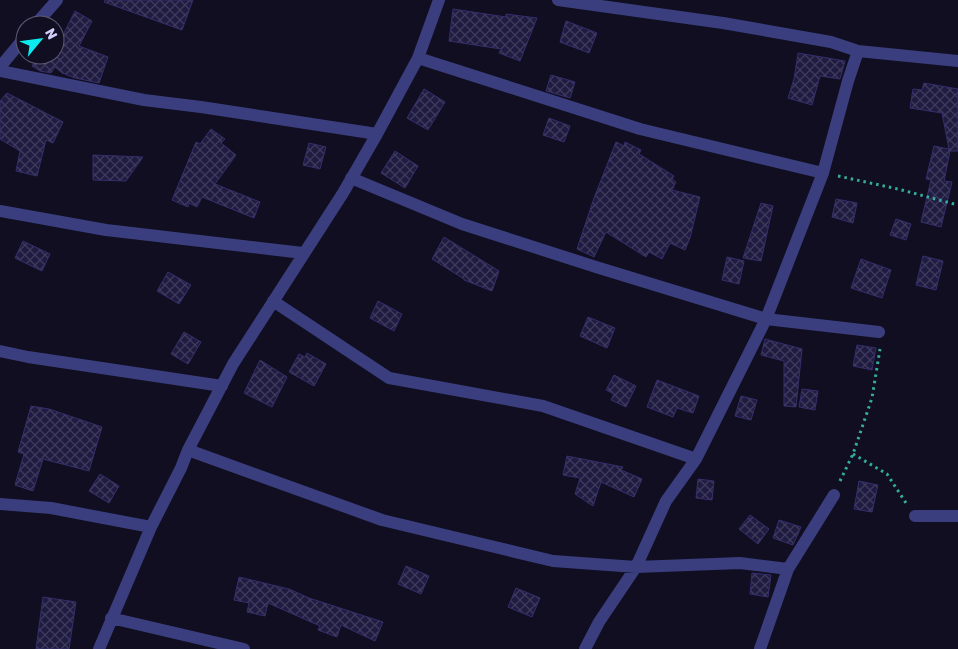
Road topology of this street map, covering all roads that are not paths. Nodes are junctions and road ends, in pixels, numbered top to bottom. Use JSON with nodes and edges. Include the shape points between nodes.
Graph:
{"nodes":[{"id":1,"x":57,"y":0,"type":"edge"},
{"id":2,"x":439,"y":0,"type":"edge"},
{"id":3,"x":558,"y":0,"type":"edge"},
{"id":4,"x":44,"y":15,"type":"edge"},
{"id":5,"x":15,"y":50,"type":"edge"},
{"id":6,"x":858,"y":51,"type":"junction"},
{"id":7,"x":418,"y":58,"type":"junction"},
{"id":8,"x":958,"y":61,"type":"edge"},
{"id":9,"x":0,"y":69,"type":"edge"},
{"id":10,"x":377,"y":134,"type":"junction"},
{"id":11,"x":823,"y":173,"type":"junction"},
{"id":12,"x":351,"y":178,"type":"junction"},
{"id":13,"x":0,"y":211,"type":"edge"},
{"id":14,"x":303,"y":253,"type":"junction"},
{"id":15,"x":273,"y":301,"type":"junction"},
{"id":16,"x":766,"y":319,"type":"junction"},
{"id":17,"x":879,"y":332,"type":"road end"},
{"id":18,"x":0,"y":351,"type":"edge"},
{"id":19,"x":222,"y":386,"type":"junction"},
{"id":20,"x":188,"y":450,"type":"junction"},
{"id":21,"x":696,"y":459,"type":"junction"},
{"id":22,"x":834,"y":495,"type":"road end"},
{"id":23,"x":0,"y":504,"type":"edge"},
{"id":24,"x":915,"y":516,"type":"road end"},
{"id":25,"x":958,"y":516,"type":"edge"},
{"id":26,"x":151,"y":527,"type":"junction"},
{"id":27,"x":636,"y":567,"type":"junction"},
{"id":28,"x":788,"y":569,"type":"junction"},
{"id":29,"x":111,"y":618,"type":"junction"},
{"id":30,"x":99,"y":649,"type":"edge"},
{"id":31,"x":244,"y":649,"type":"edge"},
{"id":32,"x":585,"y":649,"type":"edge"},
{"id":33,"x":760,"y":649,"type":"edge"}],
"edges":[{"from":1,"to":4,"type":"street"},
{"from":2,"to":7,"type":"street"},
{"from":3,"to":6,"type":"street","via":[[723,23],[831,42]]},
{"from":5,"to":9,"type":"street"},
{"from":6,"to":8,"type":"street"},
{"from":6,"to":11,"type":"street"},
{"from":7,"to":10,"type":"street"},
{"from":7,"to":11,"type":"street","via":[[640,129]]},
{"from":9,"to":10,"type":"street","via":[[144,100]]},
{"from":10,"to":12,"type":"street"},
{"from":11,"to":16,"type":"street"},
{"from":12,"to":14,"type":"street"},
{"from":12,"to":16,"type":"street","via":[[462,224]]},
{"from":13,"to":14,"type":"street","via":[[106,230]]},
{"from":14,"to":15,"type":"street"},
{"from":15,"to":19,"type":"street"},
{"from":15,"to":21,"type":"street","via":[[389,378],[543,406]]},
{"from":16,"to":17,"type":"street"},
{"from":16,"to":21,"type":"street"},
{"from":18,"to":19,"type":"street"},
{"from":19,"to":20,"type":"street"},
{"from":20,"to":26,"type":"street"},
{"from":20,"to":27,"type":"street","via":[[382,520],[553,561]]},
{"from":21,"to":27,"type":"street","via":[[666,501]]},
{"from":22,"to":28,"type":"street"},
{"from":23,"to":26,"type":"street","via":[[51,508]]},
{"from":24,"to":25,"type":"street"},
{"from":26,"to":29,"type":"street"},
{"from":27,"to":28,"type":"street","via":[[740,563]]},
{"from":27,"to":32,"type":"street"},
{"from":28,"to":33,"type":"street"},
{"from":29,"to":30,"type":"street"},
{"from":29,"to":31,"type":"street"}]}
